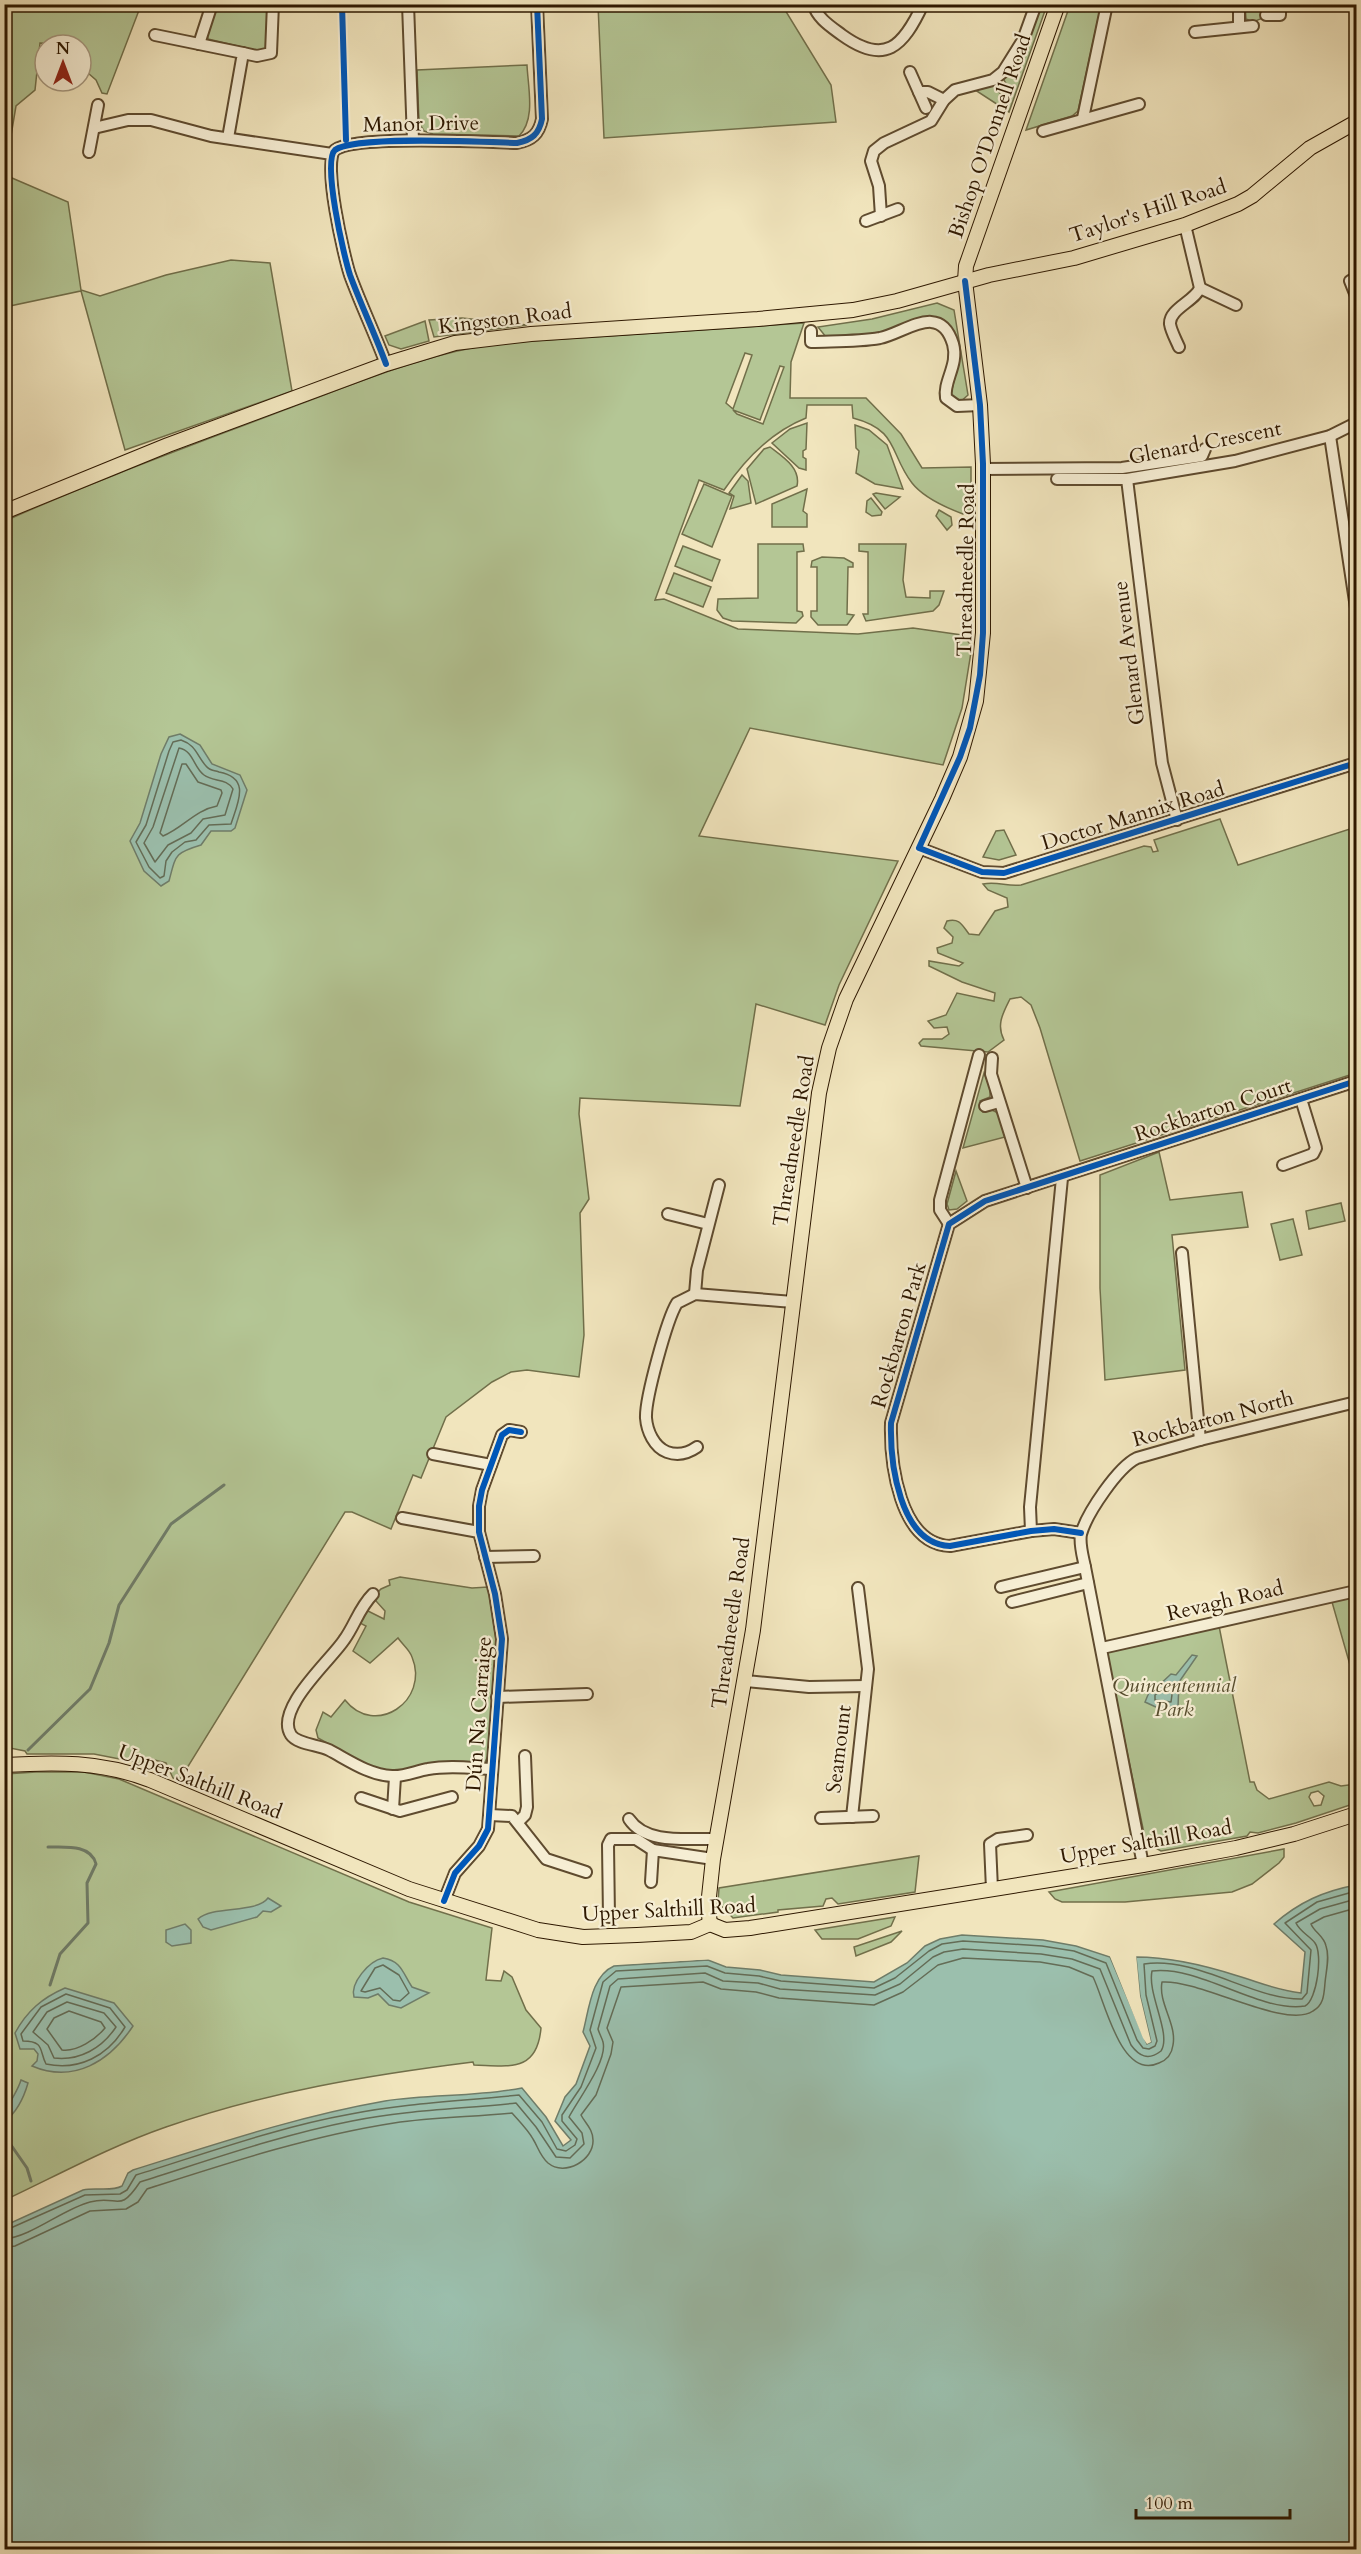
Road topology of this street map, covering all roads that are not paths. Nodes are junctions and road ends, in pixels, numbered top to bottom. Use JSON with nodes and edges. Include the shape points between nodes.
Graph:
{"nodes":[{"id":1,"x":212,"y":4,"type":"edge"},
{"id":2,"x":273,"y":4,"type":"edge"},
{"id":3,"x":408,"y":4,"type":"edge"},
{"id":4,"x":537,"y":4,"type":"edge"},
{"id":5,"x":813,"y":4,"type":"edge"},
{"id":6,"x":923,"y":4,"type":"edge"},
{"id":7,"x":1036,"y":4,"type":"edge"},
{"id":8,"x":1058,"y":4,"type":"edge"},
{"id":9,"x":1107,"y":4,"type":"edge"},
{"id":10,"x":1239,"y":4,"type":"edge"},
{"id":11,"x":1280,"y":4,"type":"edge"},
{"id":12,"x":1266,"y":15,"type":"dead end"},
{"id":13,"x":1253,"y":26,"type":"dead end"},
{"id":14,"x":1239,"y":27,"type":"junction"},
{"id":15,"x":1196,"y":32,"type":"dead end"},
{"id":16,"x":155,"y":35,"type":"dead end"},
{"id":17,"x":852,"y":42,"type":"junction"},
{"id":18,"x":199,"y":44,"type":"junction"},
{"id":19,"x":243,"y":53,"type":"junction"},
{"id":20,"x":848,"y":54,"type":"dead end"},
{"id":21,"x":910,"y":72,"type":"dead end"},
{"id":22,"x":997,"y":78,"type":"junction"},
{"id":23,"x":1004,"y":88,"type":"dead end"},
{"id":24,"x":919,"y":92,"type":"junction"},
{"id":25,"x":944,"y":100,"type":"junction"},
{"id":26,"x":1139,"y":104,"type":"dead end"},
{"id":27,"x":98,"y":105,"type":"dead end"},
{"id":28,"x":926,"y":108,"type":"dead end"},
{"id":29,"x":1083,"y":118,"type":"junction"},
{"id":30,"x":1356,"y":123,"type":"edge"},
{"id":31,"x":94,"y":128,"type":"junction"},
{"id":32,"x":1043,"y":131,"type":"dead end"},
{"id":33,"x":228,"y":138,"type":"junction"},
{"id":34,"x":413,"y":140,"type":"junction"},
{"id":35,"x":89,"y":152,"type":"dead end"},
{"id":36,"x":332,"y":154,"type":"junction"},
{"id":37,"x":898,"y":209,"type":"dead end"},
{"id":38,"x":881,"y":216,"type":"junction"},
{"id":39,"x":866,"y":222,"type":"dead end"},
{"id":40,"x":1185,"y":225,"type":"junction"},
{"id":41,"x":1356,"y":278,"type":"edge"},
{"id":42,"x":965,"y":281,"type":"junction"},
{"id":43,"x":1200,"y":288,"type":"junction"},
{"id":44,"x":1356,"y":296,"type":"edge"},
{"id":45,"x":1236,"y":305,"type":"dead end"},
{"id":46,"x":811,"y":331,"type":"dead end"},
{"id":47,"x":1179,"y":346,"type":"dead end"},
{"id":48,"x":386,"y":364,"type":"junction"},
{"id":49,"x":980,"y":405,"type":"junction"},
{"id":50,"x":1356,"y":423,"type":"edge"},
{"id":51,"x":1330,"y":436,"type":"junction"},
{"id":52,"x":1205,"y":449,"type":"dead end"},
{"id":53,"x":983,"y":469,"type":"junction"},
{"id":54,"x":1057,"y":479,"type":"dead end"},
{"id":55,"x":1127,"y":479,"type":"junction"},
{"id":56,"x":4,"y":512,"type":"edge"},
{"id":57,"x":1356,"y":608,"type":"edge"},
{"id":58,"x":1356,"y":763,"type":"edge"},
{"id":59,"x":1177,"y":820,"type":"junction"},
{"id":60,"x":919,"y":848,"type":"junction"},
{"id":61,"x":979,"y":1055,"type":"dead end"},
{"id":62,"x":992,"y":1058,"type":"dead end"},
{"id":63,"x":1356,"y":1082,"type":"edge"},
{"id":64,"x":1301,"y":1099,"type":"junction"},
{"id":65,"x":999,"y":1102,"type":"junction"},
{"id":66,"x":985,"y":1107,"type":"dead end"},
{"id":67,"x":1283,"y":1165,"type":"dead end"},
{"id":68,"x":1062,"y":1178,"type":"junction"},
{"id":69,"x":719,"y":1185,"type":"dead end"},
{"id":70,"x":1027,"y":1188,"type":"junction"},
{"id":71,"x":669,"y":1214,"type":"dead end"},
{"id":72,"x":708,"y":1224,"type":"junction"},
{"id":73,"x":949,"y":1224,"type":"junction"},
{"id":74,"x":1182,"y":1253,"type":"dead end"},
{"id":75,"x":695,"y":1294,"type":"junction"},
{"id":76,"x":793,"y":1302,"type":"junction"},
{"id":77,"x":1356,"y":1402,"type":"edge"},
{"id":78,"x":521,"y":1432,"type":"dead end"},
{"id":79,"x":1200,"y":1440,"type":"junction"},
{"id":80,"x":697,"y":1447,"type":"dead end"},
{"id":81,"x":433,"y":1454,"type":"dead end"},
{"id":82,"x":491,"y":1465,"type":"junction"},
{"id":83,"x":402,"y":1518,"type":"dead end"},
{"id":84,"x":1031,"y":1531,"type":"junction"},
{"id":85,"x":478,"y":1532,"type":"junction"},
{"id":86,"x":1081,"y":1533,"type":"junction"},
{"id":87,"x":534,"y":1556,"type":"dead end"},
{"id":88,"x":485,"y":1557,"type":"junction"},
{"id":89,"x":1085,"y":1567,"type":"junction"},
{"id":90,"x":1088,"y":1583,"type":"junction"},
{"id":91,"x":1001,"y":1587,"type":"dead end"},
{"id":92,"x":858,"y":1588,"type":"dead end"},
{"id":93,"x":1356,"y":1591,"type":"edge"},
{"id":94,"x":373,"y":1594,"type":"dead end"},
{"id":95,"x":1012,"y":1602,"type":"dead end"},
{"id":96,"x":1102,"y":1648,"type":"junction"},
{"id":97,"x":746,"y":1681,"type":"junction"},
{"id":98,"x":866,"y":1686,"type":"junction"},
{"id":99,"x":587,"y":1694,"type":"dead end"},
{"id":100,"x":497,"y":1697,"type":"junction"},
{"id":101,"x":525,"y":1756,"type":"dead end"},
{"id":102,"x":4,"y":1765,"type":"edge"},
{"id":103,"x":492,"y":1769,"type":"junction"},
{"id":104,"x":395,"y":1777,"type":"junction"},
{"id":105,"x":452,"y":1797,"type":"dead end"},
{"id":106,"x":361,"y":1798,"type":"dead end"},
{"id":107,"x":393,"y":1809,"type":"junction"},
{"id":108,"x":1356,"y":1814,"type":"edge"},
{"id":109,"x":490,"y":1815,"type":"junction"},
{"id":110,"x":873,"y":1816,"type":"dead end"},
{"id":111,"x":852,"y":1817,"type":"junction"},
{"id":112,"x":821,"y":1818,"type":"dead end"},
{"id":113,"x":629,"y":1819,"type":"dead end"},
{"id":114,"x":518,"y":1822,"type":"junction"},
{"id":115,"x":1027,"y":1835,"type":"dead end"},
{"id":116,"x":716,"y":1839,"type":"junction"},
{"id":117,"x":653,"y":1850,"type":"junction"},
{"id":118,"x":713,"y":1859,"type":"junction"},
{"id":119,"x":1143,"y":1865,"type":"junction"},
{"id":120,"x":586,"y":1872,"type":"dead end"},
{"id":121,"x":651,"y":1882,"type":"dead end"},
{"id":122,"x":992,"y":1889,"type":"junction"},
{"id":123,"x":444,"y":1901,"type":"junction"},
{"id":124,"x":609,"y":1917,"type":"dead end"},
{"id":125,"x":710,"y":1924,"type":"junction"}],
"edges":[{"from":1,"to":18,"type":"street"},
{"from":2,"to":19,"type":"street","via":[[271,53]]},
{"from":3,"to":34,"type":"street"},
{"from":4,"to":34,"type":"street","name":"Manor Drive","via":[[542,119],[535,136],[517,143]]},
{"from":5,"to":17,"type":"street","via":[[820,17]]},
{"from":6,"to":17,"type":"street","via":[[908,33],[889,50],[869,50]]},
{"from":7,"to":22,"type":"street","via":[[1013,60]]},
{"from":8,"to":42,"type":"main road","name":"Bishop O'Donnell Road","via":[[966,266]]},
{"from":9,"to":29,"type":"street"},
{"from":10,"to":14,"type":"street"},
{"from":11,"to":12,"type":"street","via":[[1280,15]]},
{"from":13,"to":14,"type":"street"},
{"from":14,"to":15,"type":"street"},
{"from":16,"to":18,"type":"street"},
{"from":17,"to":20,"type":"street"},
{"from":18,"to":19,"type":"street"},
{"from":19,"to":33,"type":"street"},
{"from":21,"to":24,"type":"street"},
{"from":22,"to":23,"type":"street"},
{"from":22,"to":25,"type":"street","via":[[955,90]]},
{"from":24,"to":25,"type":"street"},
{"from":24,"to":28,"type":"street"},
{"from":25,"to":38,"type":"street","via":[[931,121],[874,151],[871,161],[879,186]]},
{"from":26,"to":29,"type":"street"},
{"from":27,"to":31,"type":"street"},
{"from":29,"to":32,"type":"street"},
{"from":30,"to":40,"type":"main road","name":"Taylor's Hill Road","via":[[1310,148],[1252,196]]},
{"from":31,"to":33,"type":"street","via":[[128,120],[151,120]]},
{"from":31,"to":35,"type":"street"},
{"from":33,"to":36,"type":"street"},
{"from":34,"to":36,"type":"street","name":"Manor Drive","via":[[347,146]]},
{"from":36,"to":48,"type":"street","via":[[330,177],[344,252]]},
{"from":37,"to":38,"type":"street"},
{"from":38,"to":39,"type":"street"},
{"from":40,"to":42,"type":"main road","name":"Taylor's Hill Road","via":[[1074,258]]},
{"from":40,"to":43,"type":"street"},
{"from":41,"to":44,"type":"street","via":[[1350,281]]},
{"from":42,"to":48,"type":"main road","name":"Kingston Road","via":[[853,310],[475,340],[422,351]]},
{"from":42,"to":49,"type":"main road","name":"Threadneedle Road"},
{"from":43,"to":45,"type":"street"},
{"from":43,"to":47,"type":"street","via":[[1171,317]]},
{"from":46,"to":49,"type":"street","via":[[811,342],[869,339],[916,323],[937,324],[947,332],[954,352],[946,398],[957,406]]},
{"from":48,"to":56,"type":"main road","name":"Kingston Road","via":[[110,467]]},
{"from":49,"to":53,"type":"main road","name":"Threadneedle Road"},
{"from":50,"to":51,"type":"street","name":"Glenard Crescent"},
{"from":51,"to":55,"type":"street","name":"Glenard Crescent","via":[[1235,461]]},
{"from":51,"to":57,"type":"street"},
{"from":52,"to":53,"type":"street","via":[[1202,456],[1151,465]]},
{"from":53,"to":60,"type":"main road","name":"Threadneedle Road","via":[[981,675],[960,757]]},
{"from":54,"to":55,"type":"street","name":"Glenard Crescent"},
{"from":55,"to":59,"type":"street","name":"Glenard Avenue","via":[[1162,763]]},
{"from":58,"to":59,"type":"street","name":"Doctor Mannix Road"},
{"from":59,"to":60,"type":"street","name":"Doctor Mannix Road","via":[[1004,873],[982,872]]},
{"from":60,"to":76,"type":"main road","name":"Threadneedle Road","via":[[846,999],[830,1048],[812,1141]]},
{"from":61,"to":73,"type":"street","via":[[940,1200],[940,1210]]},
{"from":62,"to":65,"type":"street","via":[[991,1074]]},
{"from":63,"to":64,"type":"street","name":"Rockbarton Court"},
{"from":64,"to":67,"type":"street","name":"Rockbarton Court","via":[[1316,1148],[1313,1154]]},
{"from":64,"to":68,"type":"street","name":"Rockbarton Court"},
{"from":65,"to":66,"type":"street"},
{"from":65,"to":70,"type":"street"},
{"from":68,"to":70,"type":"street"},
{"from":68,"to":84,"type":"street","via":[[1030,1498]]},
{"from":69,"to":72,"type":"street"},
{"from":70,"to":73,"type":"street","via":[[975,1206]]},
{"from":71,"to":72,"type":"street"},
{"from":72,"to":75,"type":"street"},
{"from":73,"to":84,"type":"street","name":"Rockbarton Park","via":[[891,1423],[896,1482],[919,1533],[938,1546]]},
{"from":74,"to":79,"type":"street"},
{"from":75,"to":76,"type":"street"},
{"from":75,"to":80,"type":"street","via":[[677,1303],[671,1312],[646,1416],[652,1438],[665,1452],[682,1454]]},
{"from":76,"to":97,"type":"main road","name":"Threadneedle Road"},
{"from":77,"to":79,"type":"street","name":"Rockbarton North"},
{"from":78,"to":82,"type":"street","name":"Dún Na Carraige","via":[[505,1432]]},
{"from":79,"to":86,"type":"street","name":"Rockbarton North","via":[[1127,1463]]},
{"from":81,"to":82,"type":"street"},
{"from":82,"to":85,"type":"street","name":"Dún Na Carraige","via":[[480,1498]]},
{"from":83,"to":85,"type":"street"},
{"from":84,"to":86,"type":"street","name":"Rockbarton Park"},
{"from":85,"to":88,"type":"street","name":"Dún Na Carraige"},
{"from":86,"to":89,"type":"street"},
{"from":87,"to":88,"type":"street"},
{"from":88,"to":100,"type":"street","name":"Dún Na Carraige","via":[[502,1628]]},
{"from":89,"to":90,"type":"street"},
{"from":89,"to":91,"type":"street"},
{"from":90,"to":95,"type":"street"},
{"from":90,"to":96,"type":"street"},
{"from":92,"to":98,"type":"street","name":"Seamount","via":[[867,1650]]},
{"from":93,"to":96,"type":"street","name":"Revagh Road"},
{"from":94,"to":104,"type":"street","name":"Dún Na Carraige","via":[[362,1606],[346,1638],[318,1668],[296,1701],[288,1728],[294,1739]]},
{"from":96,"to":119,"type":"street"},
{"from":97,"to":98,"type":"street","name":"Seamount"},
{"from":97,"to":116,"type":"main road","name":"Threadneedle Road"},
{"from":98,"to":111,"type":"street","name":"Seamount"},
{"from":99,"to":100,"type":"street","name":"Dún Na Carraige"},
{"from":100,"to":103,"type":"street","name":"Dún Na Carraige"},
{"from":101,"to":114,"type":"street","via":[[527,1808]]},
{"from":102,"to":123,"type":"main road","name":"Upper Salthill Road","via":[[75,1762],[118,1770]]},
{"from":103,"to":104,"type":"street","name":"Dún Na Carraige","via":[[444,1767]]},
{"from":103,"to":109,"type":"street","name":"Dún Na Carraige"},
{"from":104,"to":107,"type":"street"},
{"from":105,"to":107,"type":"street","name":"Dún Na Carraige","via":[[408,1810]]},
{"from":106,"to":107,"type":"street","name":"Dún Na Carraige"},
{"from":108,"to":119,"type":"main road","name":"Upper Salthill Road","via":[[1284,1837]]},
{"from":109,"to":114,"type":"street","name":"Dún Na Carraige","via":[[506,1815]]},
{"from":109,"to":123,"type":"street","name":"Dún Na Carraige","via":[[486,1835],[455,1873]]},
{"from":110,"to":111,"type":"street","name":"Seamount"},
{"from":111,"to":112,"type":"street","name":"Seamount"},
{"from":113,"to":116,"type":"street","via":[[636,1829],[650,1835]]},
{"from":114,"to":120,"type":"street","via":[[546,1859]]},
{"from":115,"to":122,"type":"street","via":[[990,1844]]},
{"from":116,"to":118,"type":"main road","name":"Threadneedle Road"},
{"from":117,"to":118,"type":"street"},
{"from":117,"to":121,"type":"street"},
{"from":117,"to":124,"type":"street","via":[[636,1839],[611,1839]]},
{"from":118,"to":125,"type":"main road","name":"Threadneedle Road"},
{"from":119,"to":122,"type":"main road","name":"Upper Salthill Road"},
{"from":122,"to":125,"type":"main road","name":"Upper Salthill Road","via":[[750,1928],[725,1930]]},
{"from":123,"to":125,"type":"main road","name":"Upper Salthill Road","via":[[566,1935],[691,1932]]}]}
